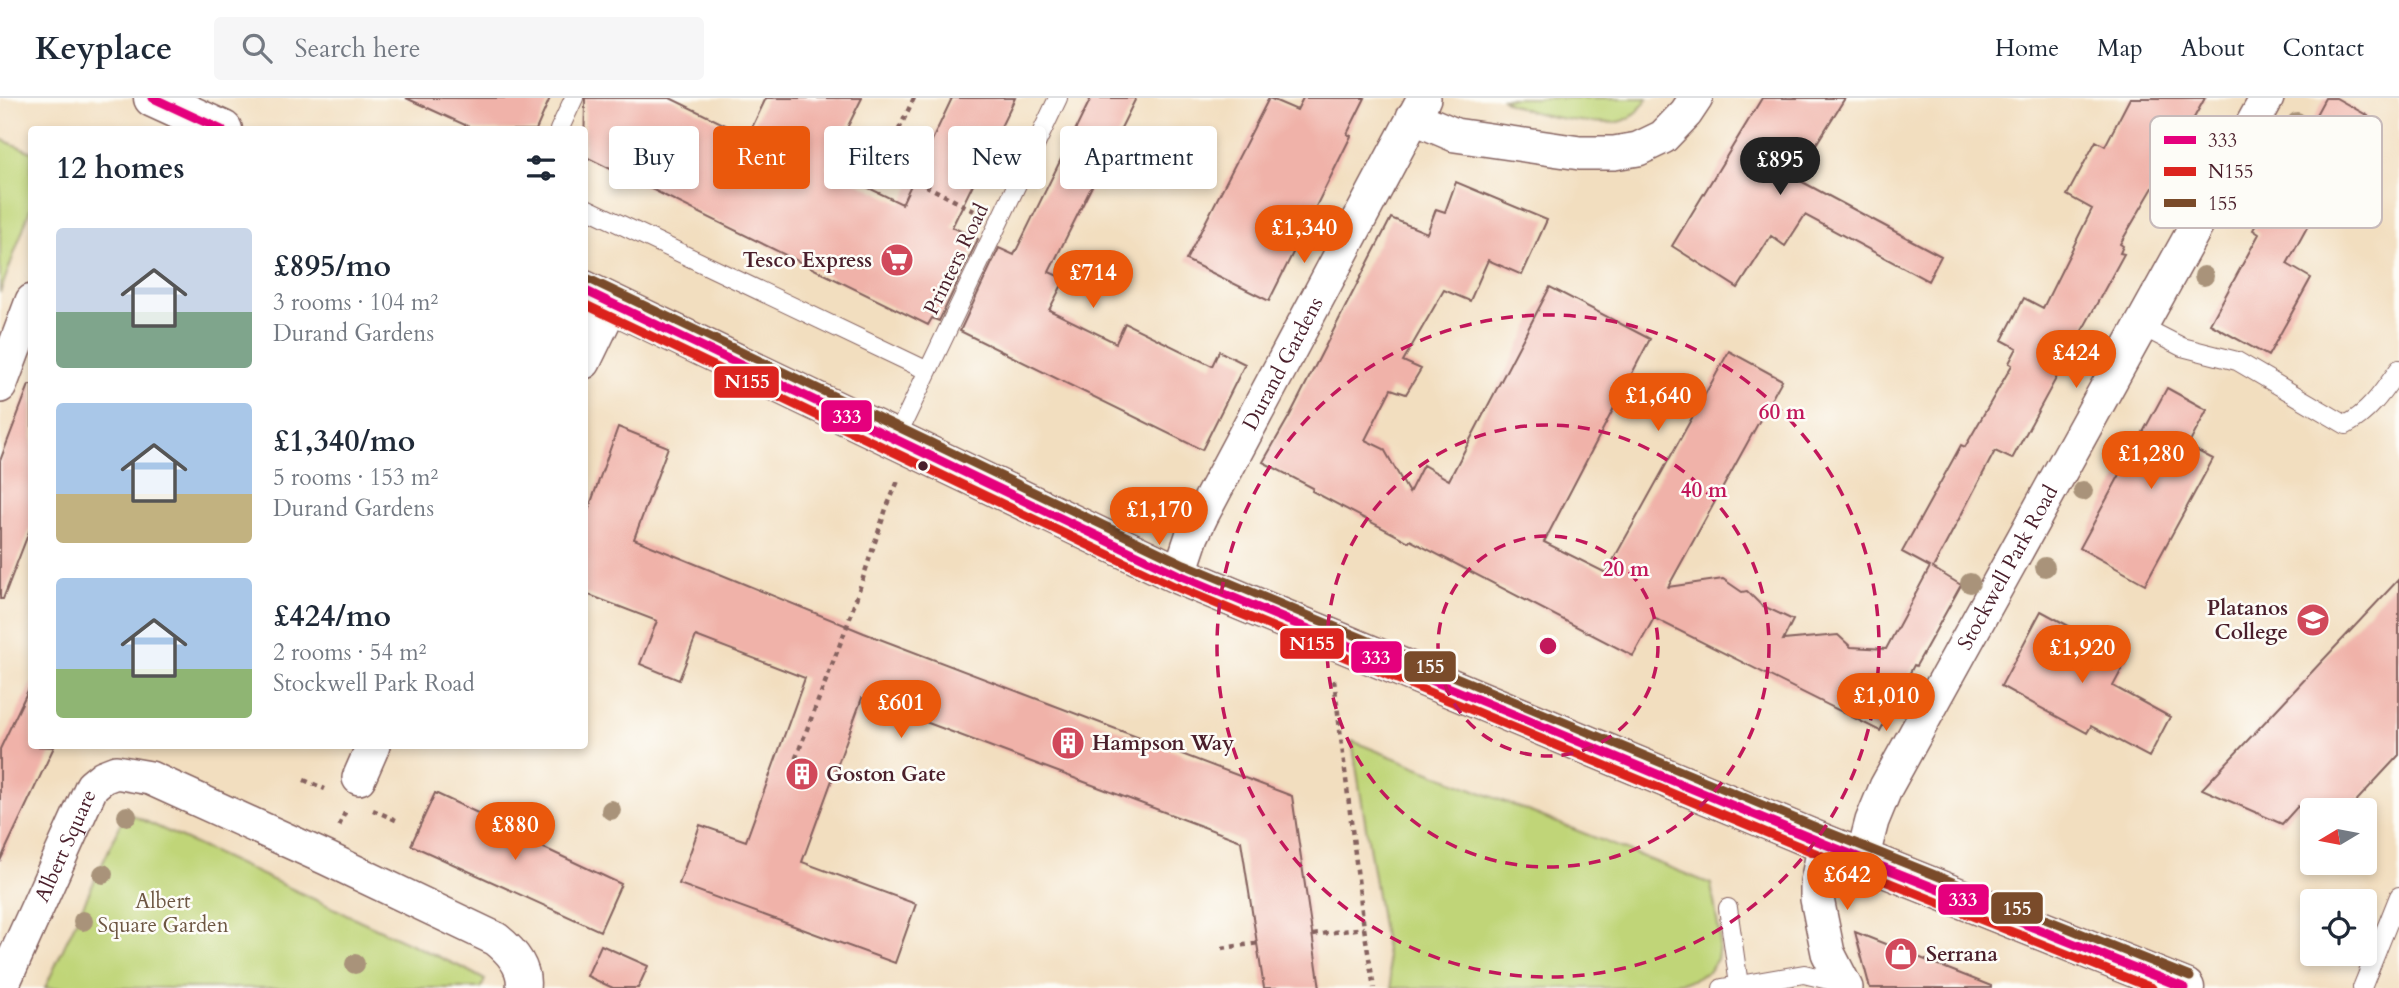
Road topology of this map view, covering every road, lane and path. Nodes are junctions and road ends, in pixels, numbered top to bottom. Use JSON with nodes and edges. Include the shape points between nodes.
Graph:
{"nodes":[{"id":1,"x":153,"y":98,"type":"edge"},
{"id":2,"x":574,"y":98,"type":"edge"},
{"id":3,"x":914,"y":98,"type":"edge"},
{"id":4,"x":1058,"y":98,"type":"edge"},
{"id":5,"x":1696,"y":98,"type":"edge"},
{"id":6,"x":2267,"y":98,"type":"edge"},
{"id":7,"x":1418,"y":108,"type":"edge"},
{"id":8,"x":2257,"y":116,"type":"edge"},
{"id":9,"x":214,"y":126,"type":"edge"},
{"id":10,"x":561,"y":126,"type":"edge"},
{"id":11,"x":588,"y":209,"type":"edge"},
{"id":12,"x":998,"y":224,"type":"junction"},
{"id":13,"x":2195,"y":228,"type":"edge"},
{"id":14,"x":598,"y":297,"type":"edge"},
{"id":15,"x":28,"y":312,"type":"edge"},
{"id":16,"x":2141,"y":326,"type":"junction"},
{"id":17,"x":588,"y":343,"type":"edge"},
{"id":18,"x":2399,"y":369,"type":"edge"},
{"id":19,"x":928,"y":371,"type":"junction"},
{"id":20,"x":0,"y":386,"type":"edge"},
{"id":21,"x":904,"y":444,"type":"junction"},
{"id":22,"x":1179,"y":575,"type":"junction"},
{"id":23,"x":1329,"y":639,"type":"junction"},
{"id":24,"x":372,"y":749,"type":"edge"},
{"id":25,"x":792,"y":768,"type":"dead end"},
{"id":26,"x":361,"y":792,"type":"junction"},
{"id":27,"x":398,"y":821,"type":"dead end"},
{"id":28,"x":1825,"y":844,"type":"junction"},
{"id":29,"x":326,"y":858,"type":"junction"},
{"id":30,"x":1862,"y":859,"type":"junction"},
{"id":31,"x":2399,"y":896,"type":"edge"},
{"id":32,"x":1728,"y":908,"type":"dead end"},
{"id":33,"x":1364,"y":928,"type":"junction"},
{"id":34,"x":1313,"y":935,"type":"dead end"},
{"id":35,"x":1259,"y":943,"type":"dead end"},
{"id":36,"x":1222,"y":948,"type":"dead end"},
{"id":37,"x":1731,"y":986,"type":"edge"},
{"id":38,"x":1846,"y":986,"type":"edge"},
{"id":39,"x":1,"y":988,"type":"edge"},
{"id":40,"x":523,"y":988,"type":"edge"},
{"id":41,"x":1374,"y":988,"type":"edge"},
{"id":42,"x":2185,"y":988,"type":"edge"},
{"id":43,"x":2362,"y":988,"type":"edge"}],
"edges":[{"from":1,"to":9,"type":"highway"},
{"from":2,"to":10,"type":"lane"},
{"from":3,"to":12,"type":"path","via":[[883,163]]},
{"from":4,"to":12,"type":"lane","name":"Printers Road"},
{"from":5,"to":7,"type":"street","name":"Durand Gardens","via":[[1663,137],[1638,149],[1614,153],[1580,153],[1455,135]]},
{"from":6,"to":8,"type":"street","name":"Stockwell Park Road"},
{"from":7,"to":22,"type":"street","name":"Durand Gardens","via":[[1202,515]]},
{"from":11,"to":19,"type":"lane"},
{"from":12,"to":19,"type":"lane","name":"Printers Road"},
{"from":13,"to":16,"type":"street","name":"Stockwell Park Road"},
{"from":14,"to":17,"type":"street"},
{"from":14,"to":21,"type":"highway"},
{"from":15,"to":20,"type":"street"},
{"from":16,"to":18,"type":"lane","via":[[2182,347],[2237,361],[2346,425],[2361,417]]},
{"from":16,"to":30,"type":"street","name":"Stockwell Park Road","via":[[1886,786]]},
{"from":19,"to":21,"type":"lane","name":"Printers Road"},
{"from":21,"to":22,"type":"highway"},
{"from":21,"to":25,"type":"path","via":[[846,626]]},
{"from":22,"to":23,"type":"highway"},
{"from":23,"to":28,"type":"highway"},
{"from":23,"to":33,"type":"path"},
{"from":24,"to":26,"type":"street"},
{"from":26,"to":27,"type":"path"},
{"from":26,"to":29,"type":"path"},
{"from":28,"to":30,"type":"highway"},
{"from":28,"to":38,"type":"street","via":[[1817,899],[1828,953]]},
{"from":29,"to":39,"type":"street","name":"Albert Square","via":[[150,778],[116,772],[103,777],[92,786]]},
{"from":29,"to":40,"type":"street","name":"Albert Square","via":[[496,939],[518,962]]},
{"from":30,"to":42,"type":"highway"},
{"from":31,"to":43,"type":"lane"},
{"from":32,"to":37,"type":"lane"},
{"from":33,"to":34,"type":"path"},
{"from":33,"to":41,"type":"path"},
{"from":35,"to":36,"type":"path"},
{"from":37,"to":38,"type":"lane","via":[[1804,974]]}]}
